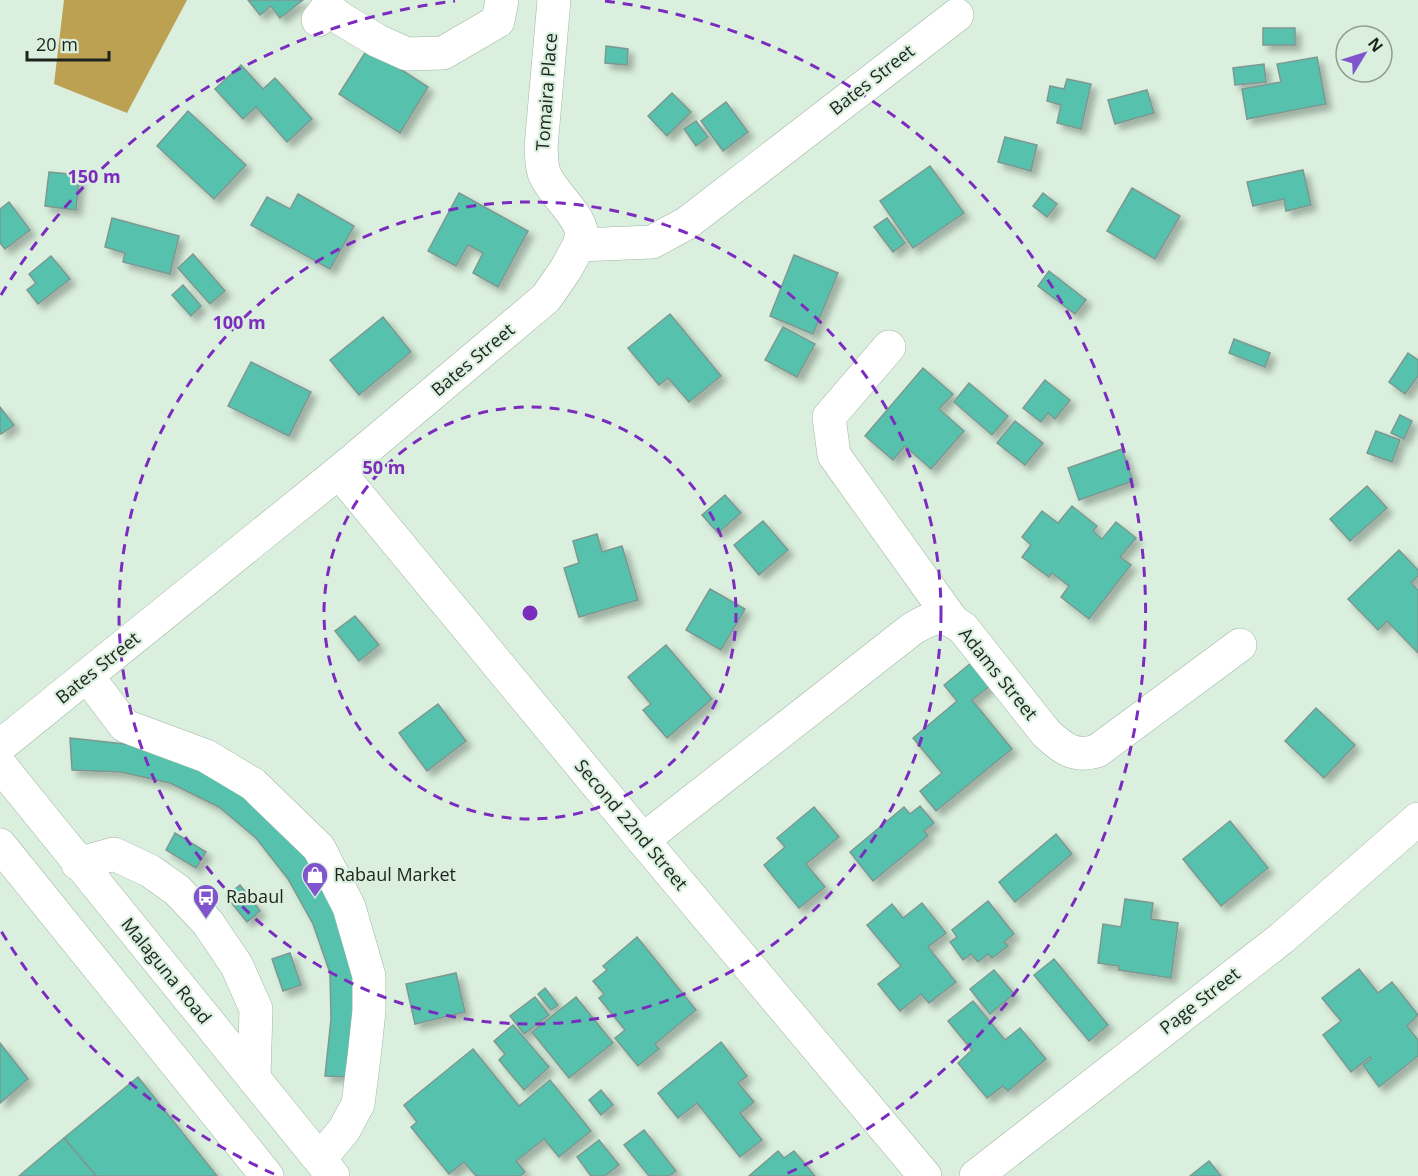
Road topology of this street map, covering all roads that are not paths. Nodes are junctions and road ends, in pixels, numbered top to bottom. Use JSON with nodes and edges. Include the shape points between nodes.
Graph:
{"nodes":[{"id":1,"x":502,"y":0,"type":"edge"},
{"id":2,"x":554,"y":0,"type":"edge"},
{"id":3,"x":957,"y":15,"type":"dead end"},
{"id":4,"x":318,"y":20,"type":"dead end"},
{"id":5,"x":579,"y":245,"type":"junction"},
{"id":6,"x":889,"y":347,"type":"dead end"},
{"id":7,"x":339,"y":472,"type":"junction"},
{"id":8,"x":952,"y":620,"type":"junction"},
{"id":9,"x":1240,"y":645,"type":"dead end"},
{"id":10,"x":88,"y":677,"type":"junction"},
{"id":11,"x":0,"y":746,"type":"edge"},
{"id":12,"x":0,"y":765,"type":"edge"},
{"id":13,"x":1418,"y":819,"type":"edge"},
{"id":14,"x":643,"y":840,"type":"junction"},
{"id":15,"x":0,"y":845,"type":"edge"},
{"id":16,"x":78,"y":864,"type":"junction"},
{"id":17,"x":254,"y":1079,"type":"junction"},
{"id":18,"x":327,"y":1168,"type":"edge"},
{"id":19,"x":267,"y":1176,"type":"edge"},
{"id":20,"x":925,"y":1176,"type":"edge"},
{"id":21,"x":976,"y":1176,"type":"edge"}],
"edges":[{"from":1,"to":4,"type":"street","via":[[498,21],[443,53],[407,54],[378,41],[327,8]]},
{"from":2,"to":5,"type":"street","name":"Tomaira Place","via":[[542,162],[545,175],[582,231]]},
{"from":3,"to":5,"type":"street","name":"Bates Street","via":[[687,223],[652,242]]},
{"from":5,"to":7,"type":"street","name":"Bates Street","via":[[567,270],[546,298]]},
{"from":6,"to":8,"type":"street","via":[[829,417],[834,455]]},
{"from":7,"to":10,"type":"street","name":"Bates Street"},
{"from":7,"to":14,"type":"street","name":"Second 22nd Street"},
{"from":8,"to":9,"type":"street","name":"Adams Street","via":[[972,638],[1046,733],[1061,747],[1078,754],[1097,751]]},
{"from":8,"to":14,"type":"street","name":"Adams Street","via":[[935,618],[912,628]]},
{"from":10,"to":11,"type":"street","name":"Bates Street"},
{"from":10,"to":18,"type":"street","via":[[125,726],[206,756],[260,791],[319,848],[349,907],[369,976],[369,1011],[358,1104]]},
{"from":12,"to":16,"type":"street","name":"Malaguna Road"},
{"from":13,"to":21,"type":"street","name":"Page Street","via":[[1282,938]]},
{"from":14,"to":20,"type":"street","name":"Second 22nd Street"},
{"from":15,"to":19,"type":"street"},
{"from":16,"to":17,"type":"street","name":"Malaguna Road"},
{"from":16,"to":17,"type":"street","via":[[114,854],[150,871],[177,890],[208,922],[237,966],[256,1010]]},
{"from":17,"to":18,"type":"street","name":"Malaguna Road"}]}
